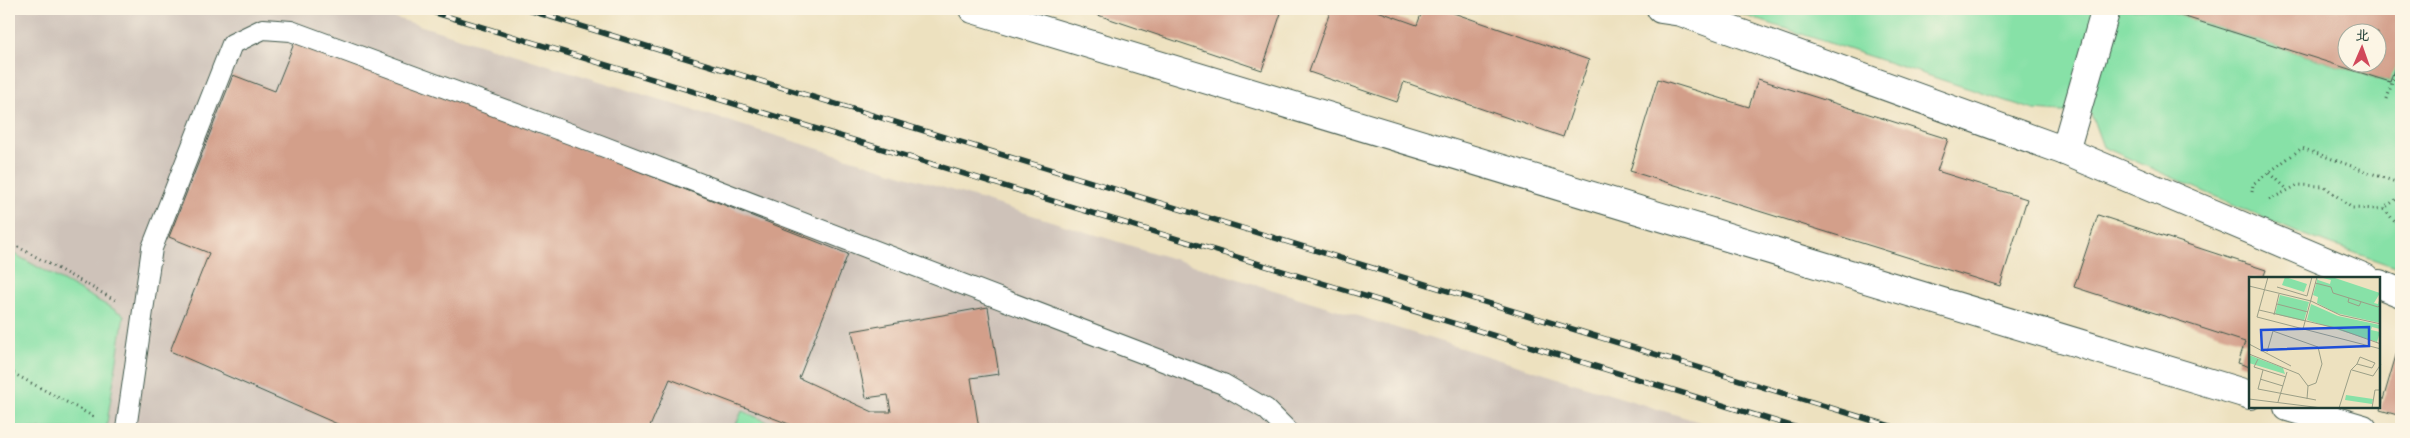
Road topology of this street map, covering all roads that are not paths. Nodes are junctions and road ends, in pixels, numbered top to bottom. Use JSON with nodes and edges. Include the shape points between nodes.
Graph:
{"nodes":[{"id":1,"x":973,"y":9,"type":"edge"},
{"id":2,"x":2106,"y":9,"type":"edge"},
{"id":3,"x":1675,"y":10,"type":"edge"},
{"id":4,"x":2065,"y":151,"type":"junction"},
{"id":5,"x":2363,"y":277,"type":"edge"},
{"id":6,"x":2380,"y":284,"type":"edge"},
{"id":7,"x":2401,"y":293,"type":"edge"},
{"id":8,"x":2249,"y":395,"type":"edge"},
{"id":9,"x":2291,"y":408,"type":"edge"},
{"id":10,"x":126,"y":429,"type":"edge"},
{"id":11,"x":1286,"y":429,"type":"edge"},
{"id":12,"x":2363,"y":429,"type":"edge"}],
"edges":[{"from":1,"to":8,"type":"street"},
{"from":2,"to":4,"type":"street"},
{"from":3,"to":4,"type":"street"},
{"from":4,"to":5,"type":"street"},
{"from":6,"to":7,"type":"street"},
{"from":9,"to":12,"type":"street"},
{"from":10,"to":11,"type":"lane","via":[[152,248],[232,44],[263,30],[291,31],[595,143],[1223,384],[1266,409]]}]}
